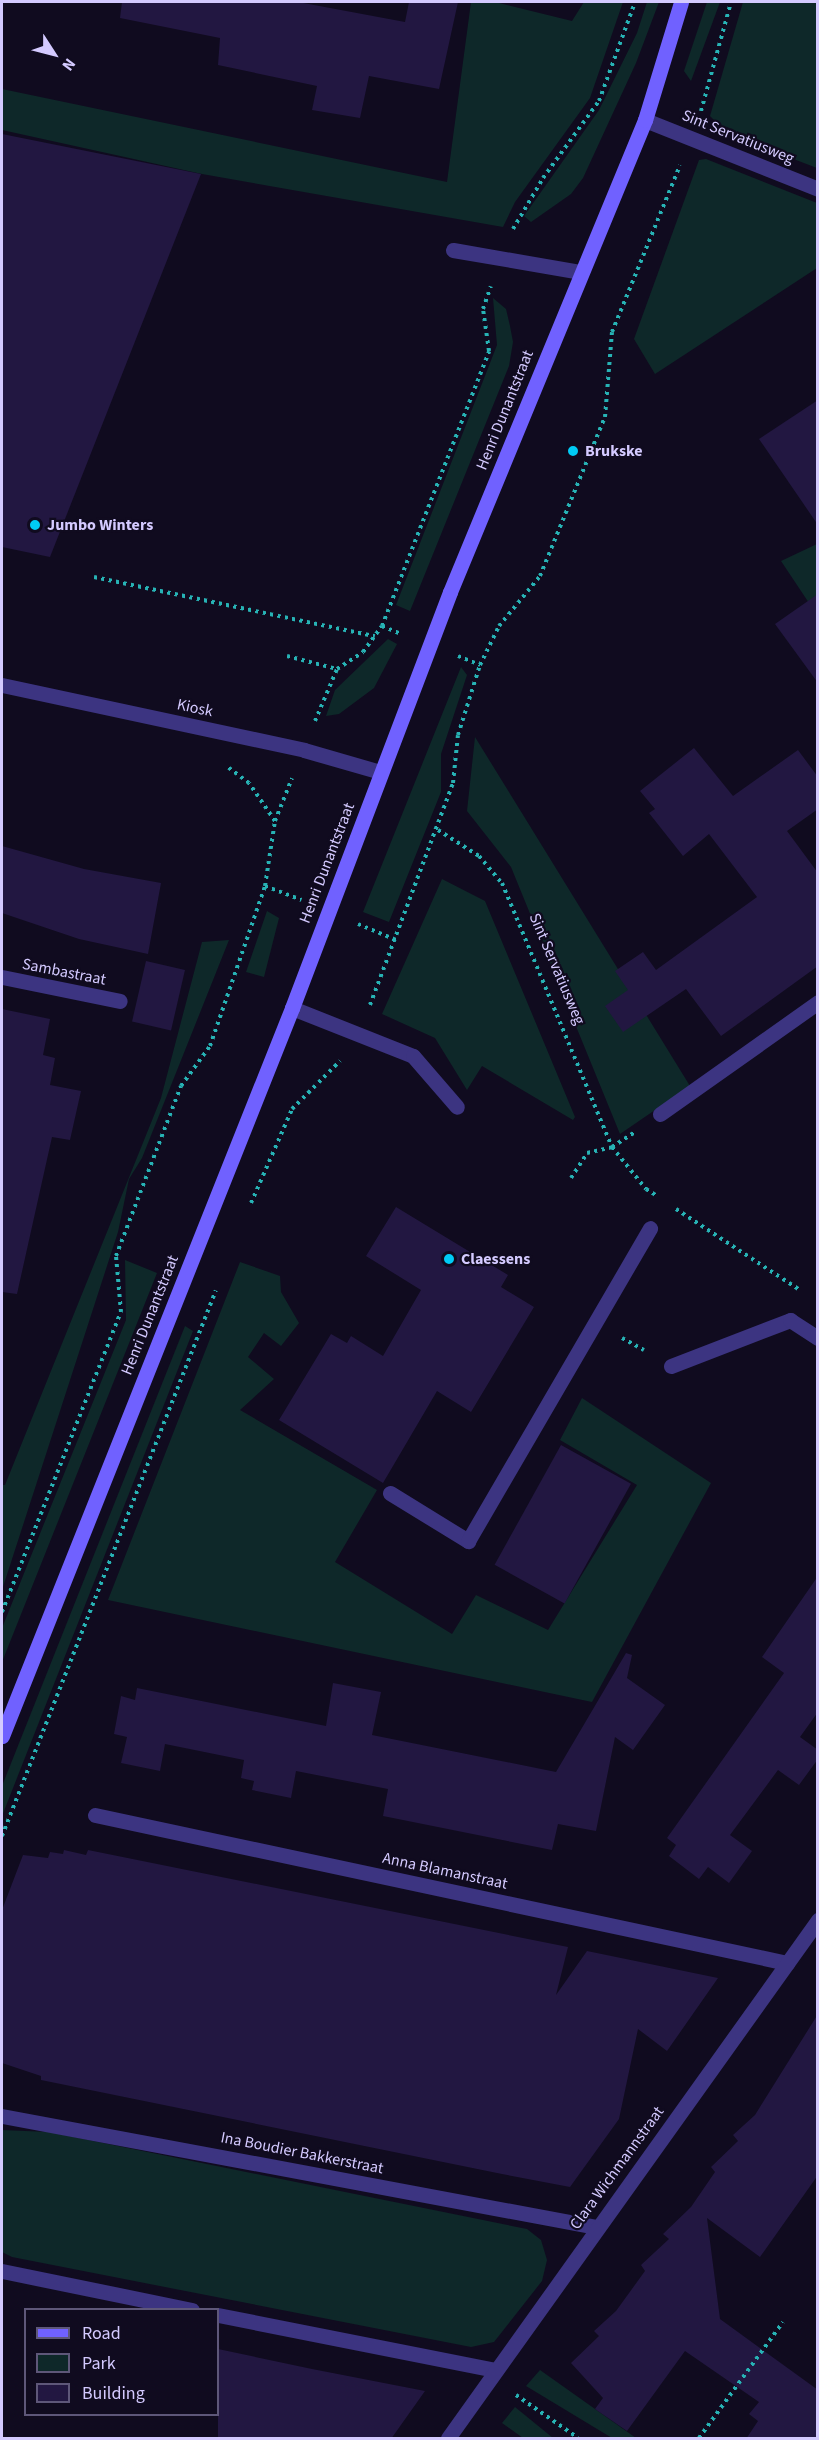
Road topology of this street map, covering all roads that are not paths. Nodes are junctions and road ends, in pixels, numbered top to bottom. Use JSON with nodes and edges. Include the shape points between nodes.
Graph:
{"nodes":[{"id":1,"x":681,"y":2,"type":"edge"},
{"id":2,"x":645,"y":120,"type":"junction"},
{"id":3,"x":818,"y":189,"type":"edge"},
{"id":4,"x":453,"y":250,"type":"dead end"},
{"id":5,"x":580,"y":272,"type":"junction"},
{"id":6,"x":2,"y":685,"type":"edge"},
{"id":7,"x":380,"y":772,"type":"junction"},
{"id":8,"x":2,"y":977,"type":"edge"},
{"id":9,"x":120,"y":1001,"type":"dead end"},
{"id":10,"x":818,"y":1002,"type":"edge"},
{"id":11,"x":292,"y":1008,"type":"junction"},
{"id":12,"x":457,"y":1107,"type":"dead end"},
{"id":13,"x":660,"y":1114,"type":"dead end"},
{"id":14,"x":650,"y":1228,"type":"dead end"},
{"id":15,"x":818,"y":1338,"type":"edge"},
{"id":16,"x":671,"y":1365,"type":"road end"},
{"id":17,"x":390,"y":1493,"type":"dead end"},
{"id":18,"x":2,"y":1736,"type":"edge"},
{"id":19,"x":95,"y":1815,"type":"dead end"},
{"id":20,"x":818,"y":1920,"type":"edge"},
{"id":21,"x":787,"y":1962,"type":"junction"},
{"id":22,"x":2,"y":2116,"type":"edge"},
{"id":23,"x":596,"y":2227,"type":"junction"},
{"id":24,"x":2,"y":2271,"type":"edge"},
{"id":25,"x":182,"y":2308,"type":"edge"},
{"id":26,"x":219,"y":2315,"type":"edge"},
{"id":27,"x":493,"y":2374,"type":"junction"},
{"id":28,"x":448,"y":2439,"type":"edge"}],
"edges":[{"from":1,"to":2,"type":"street","name":"Henri Dunantstraat"},
{"from":2,"to":3,"type":"street","name":"Sint Servatiusweg"},
{"from":2,"to":5,"type":"street","name":"Henri Dunantstraat"},
{"from":4,"to":5,"type":"street"},
{"from":5,"to":7,"type":"street","name":"Henri Dunantstraat"},
{"from":6,"to":7,"type":"street","name":"Kiosk","via":[[304,750]]},
{"from":7,"to":11,"type":"street","name":"Henri Dunantstraat"},
{"from":8,"to":9,"type":"street","name":"Sambastraat"},
{"from":10,"to":13,"type":"street"},
{"from":11,"to":12,"type":"street","via":[[413,1056]]},
{"from":11,"to":18,"type":"street","name":"Henri Dunantstraat"},
{"from":14,"to":17,"type":"street","via":[[468,1540]]},
{"from":15,"to":16,"type":"street","via":[[790,1320]]},
{"from":19,"to":21,"type":"street","name":"Anna Blamanstraat"},
{"from":20,"to":21,"type":"street","name":"Clara Wichmannstraat"},
{"from":21,"to":23,"type":"street","name":"Clara Wichmannstraat"},
{"from":22,"to":23,"type":"street","name":"Ina Boudier Bakkerstraat"},
{"from":23,"to":27,"type":"street","name":"Clara Wichmannstraat"},
{"from":24,"to":25,"type":"street"},
{"from":26,"to":27,"type":"street"},
{"from":27,"to":28,"type":"street","name":"Clara Wichmannstraat"}]}
